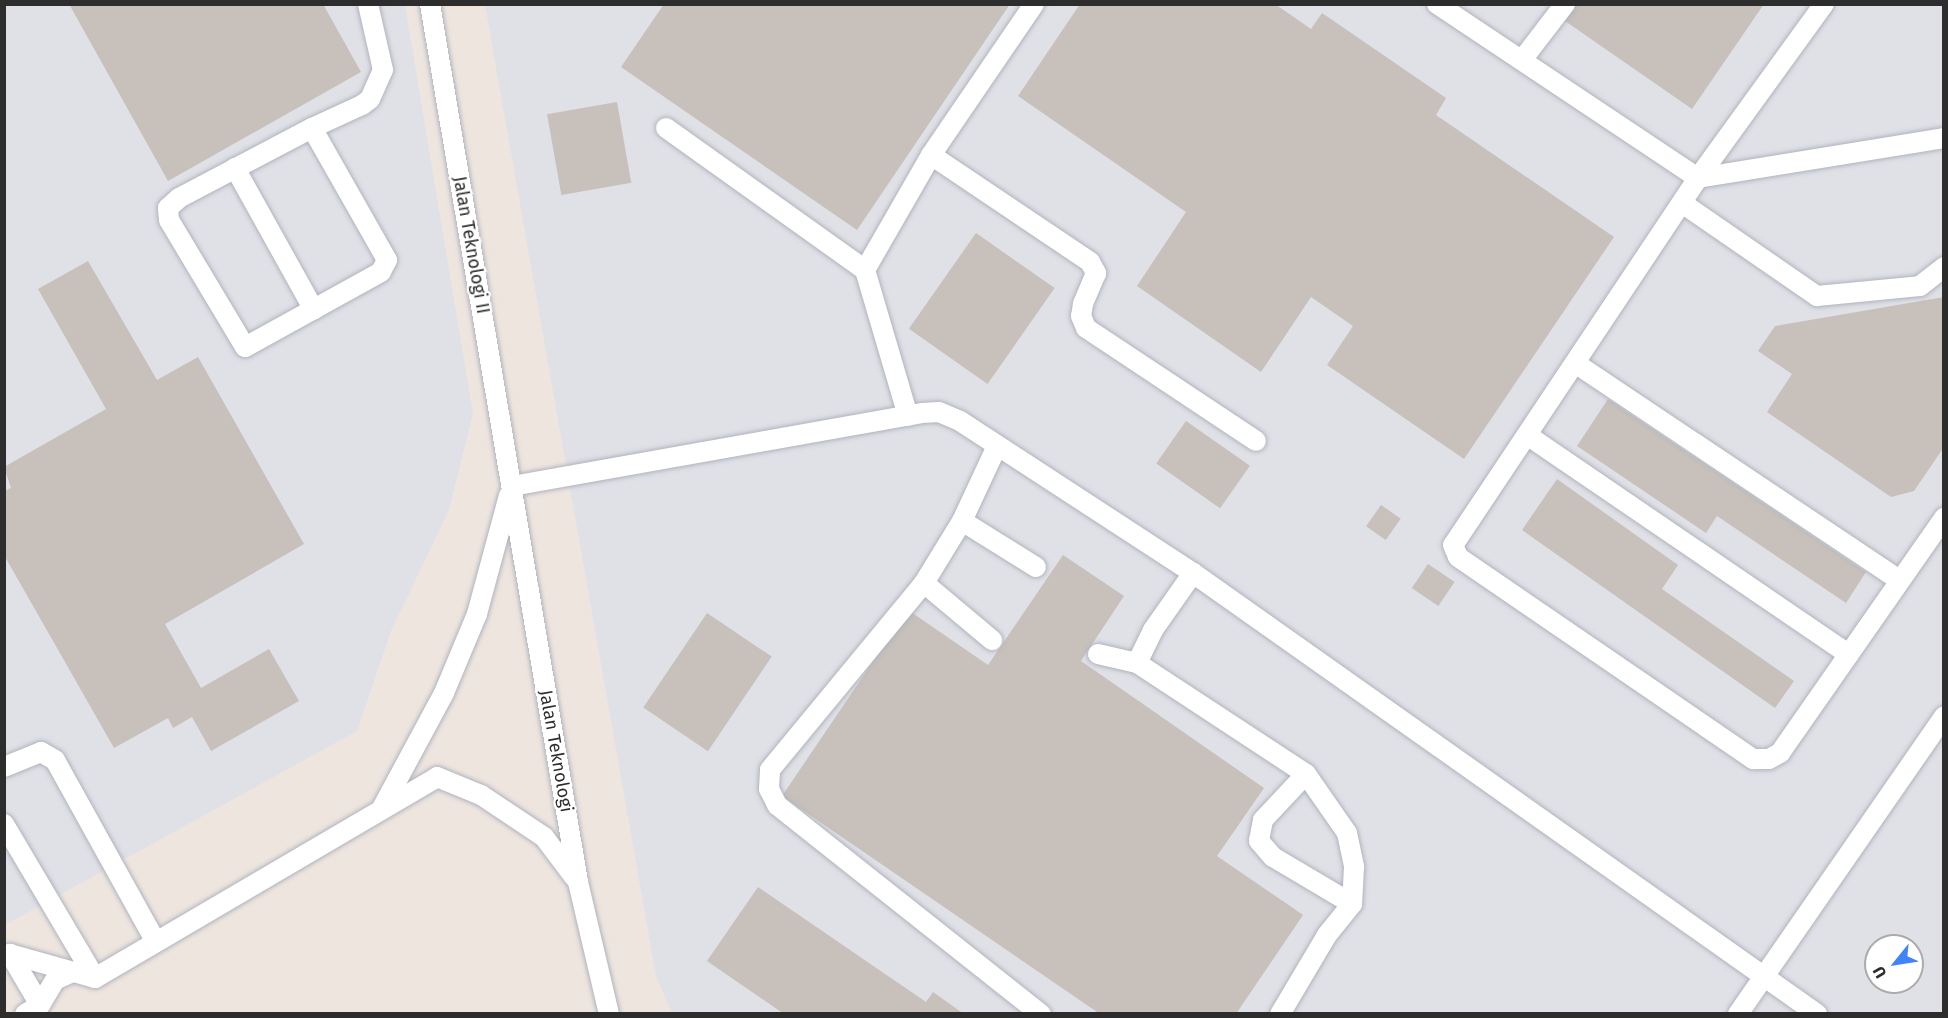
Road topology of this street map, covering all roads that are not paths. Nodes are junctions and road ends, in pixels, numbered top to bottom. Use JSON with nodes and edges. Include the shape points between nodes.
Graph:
{"nodes":[{"id":1,"x":368,"y":4,"type":"edge"},
{"id":2,"x":430,"y":4,"type":"edge"},
{"id":3,"x":1034,"y":4,"type":"edge"},
{"id":4,"x":1437,"y":4,"type":"edge"},
{"id":5,"x":1565,"y":4,"type":"edge"},
{"id":6,"x":1824,"y":4,"type":"edge"},
{"id":7,"x":1522,"y":60,"type":"junction"},
{"id":8,"x":312,"y":128,"type":"junction"},
{"id":9,"x":666,"y":128,"type":"dead end"},
{"id":10,"x":1944,"y":138,"type":"edge"},
{"id":11,"x":932,"y":155,"type":"junction"},
{"id":12,"x":235,"y":168,"type":"junction"},
{"id":13,"x":1698,"y":178,"type":"junction"},
{"id":14,"x":1682,"y":203,"type":"junction"},
{"id":15,"x":1944,"y":267,"type":"edge"},
{"id":16,"x":865,"y":270,"type":"junction"},
{"id":17,"x":314,"y":310,"type":"junction"},
{"id":18,"x":1575,"y":363,"type":"junction"},
{"id":19,"x":908,"y":416,"type":"junction"},
{"id":20,"x":1527,"y":435,"type":"junction"},
{"id":21,"x":1256,"y":441,"type":"dead end"},
{"id":22,"x":997,"y":446,"type":"junction"},
{"id":23,"x":512,"y":486,"type":"junction"},
{"id":24,"x":1944,"y":518,"type":"edge"},
{"id":25,"x":962,"y":521,"type":"junction"},
{"id":26,"x":1036,"y":567,"type":"dead end"},
{"id":27,"x":1193,"y":573,"type":"junction"},
{"id":28,"x":1898,"y":579,"type":"junction"},
{"id":29,"x":924,"y":584,"type":"junction"},
{"id":30,"x":992,"y":640,"type":"dead end"},
{"id":31,"x":1848,"y":653,"type":"junction"},
{"id":32,"x":1098,"y":654,"type":"dead end"},
{"id":33,"x":1137,"y":663,"type":"junction"},
{"id":34,"x":1944,"y":716,"type":"edge"},
{"id":35,"x":4,"y":767,"type":"edge"},
{"id":36,"x":1306,"y":774,"type":"junction"},
{"id":37,"x":380,"y":811,"type":"junction"},
{"id":38,"x":4,"y":824,"type":"edge"},
{"id":39,"x":578,"y":882,"type":"junction"},
{"id":40,"x":1352,"y":904,"type":"junction"},
{"id":41,"x":156,"y":942,"type":"junction"},
{"id":42,"x":7,"y":956,"type":"edge"},
{"id":43,"x":70,"y":973,"type":"junction"},
{"id":44,"x":1763,"y":975,"type":"junction"},
{"id":45,"x":94,"y":978,"type":"junction"},
{"id":46,"x":32,"y":1009,"type":"edge"},
{"id":47,"x":609,"y":1014,"type":"edge"},
{"id":48,"x":1041,"y":1014,"type":"edge"},
{"id":49,"x":1280,"y":1014,"type":"edge"},
{"id":50,"x":1738,"y":1014,"type":"edge"},
{"id":51,"x":1817,"y":1014,"type":"edge"}],
"edges":[{"from":1,"to":8,"type":"lane","via":[[383,70],[375,94],[362,105]]},
{"from":2,"to":23,"type":"lane","name":"Jalan Teknologi II"},
{"from":3,"to":11,"type":"lane"},
{"from":4,"to":7,"type":"lane"},
{"from":5,"to":7,"type":"lane"},
{"from":6,"to":13,"type":"lane"},
{"from":7,"to":13,"type":"lane"},
{"from":8,"to":12,"type":"lane"},
{"from":8,"to":17,"type":"lane","via":[[387,260],[381,272]]},
{"from":9,"to":16,"type":"lane"},
{"from":10,"to":13,"type":"lane"},
{"from":11,"to":16,"type":"lane"},
{"from":11,"to":21,"type":"lane","via":[[1090,262],[1096,273],[1083,304],[1081,316],[1086,328]]},
{"from":12,"to":17,"type":"lane"},
{"from":12,"to":17,"type":"lane","via":[[179,198],[168,208],[169,220],[245,347]]},
{"from":13,"to":14,"type":"lane"},
{"from":14,"to":15,"type":"lane","via":[[1817,296],[1920,286]]},
{"from":14,"to":18,"type":"lane"},
{"from":16,"to":19,"type":"lane"},
{"from":18,"to":20,"type":"lane"},
{"from":18,"to":28,"type":"lane"},
{"from":19,"to":22,"type":"lane","via":[[939,412],[960,420]]},
{"from":19,"to":23,"type":"lane"},
{"from":20,"to":31,"type":"lane"},
{"from":20,"to":31,"type":"lane","via":[[1453,544],[1458,557],[1753,759],[1769,759],[1780,753]]},
{"from":22,"to":25,"type":"lane"},
{"from":22,"to":27,"type":"lane"},
{"from":23,"to":37,"type":"lane","via":[[477,614],[444,693]]},
{"from":23,"to":39,"type":"lane","name":"Jalan Teknologi"},
{"from":24,"to":28,"type":"lane"},
{"from":25,"to":26,"type":"lane"},
{"from":25,"to":29,"type":"lane"},
{"from":27,"to":33,"type":"lane","via":[[1153,630]]},
{"from":27,"to":44,"type":"lane"},
{"from":28,"to":31,"type":"lane"},
{"from":29,"to":30,"type":"lane"},
{"from":29,"to":48,"type":"lane","via":[[770,770],[770,789],[777,805]]},
{"from":32,"to":33,"type":"lane"},
{"from":33,"to":36,"type":"lane"},
{"from":34,"to":44,"type":"lane"},
{"from":35,"to":41,"type":"lane","via":[[41,752],[54,760]]},
{"from":36,"to":40,"type":"lane","via":[[1347,833],[1354,867]]},
{"from":36,"to":40,"type":"lane","via":[[1263,820],[1259,841],[1274,857]]},
{"from":37,"to":39,"type":"lane","via":[[437,777],[481,795],[544,837]]},
{"from":37,"to":41,"type":"lane"},
{"from":38,"to":45,"type":"lane"},
{"from":39,"to":47,"type":"lane","name":"Jalan Teknologi"},
{"from":40,"to":49,"type":"lane","via":[[1327,935]]},
{"from":41,"to":45,"type":"lane"},
{"from":42,"to":43,"type":"lane"},
{"from":42,"to":46,"type":"lane"},
{"from":43,"to":45,"type":"lane"},
{"from":43,"to":46,"type":"lane","via":[[55,980]]},
{"from":44,"to":50,"type":"lane"},
{"from":44,"to":51,"type":"lane"}]}
